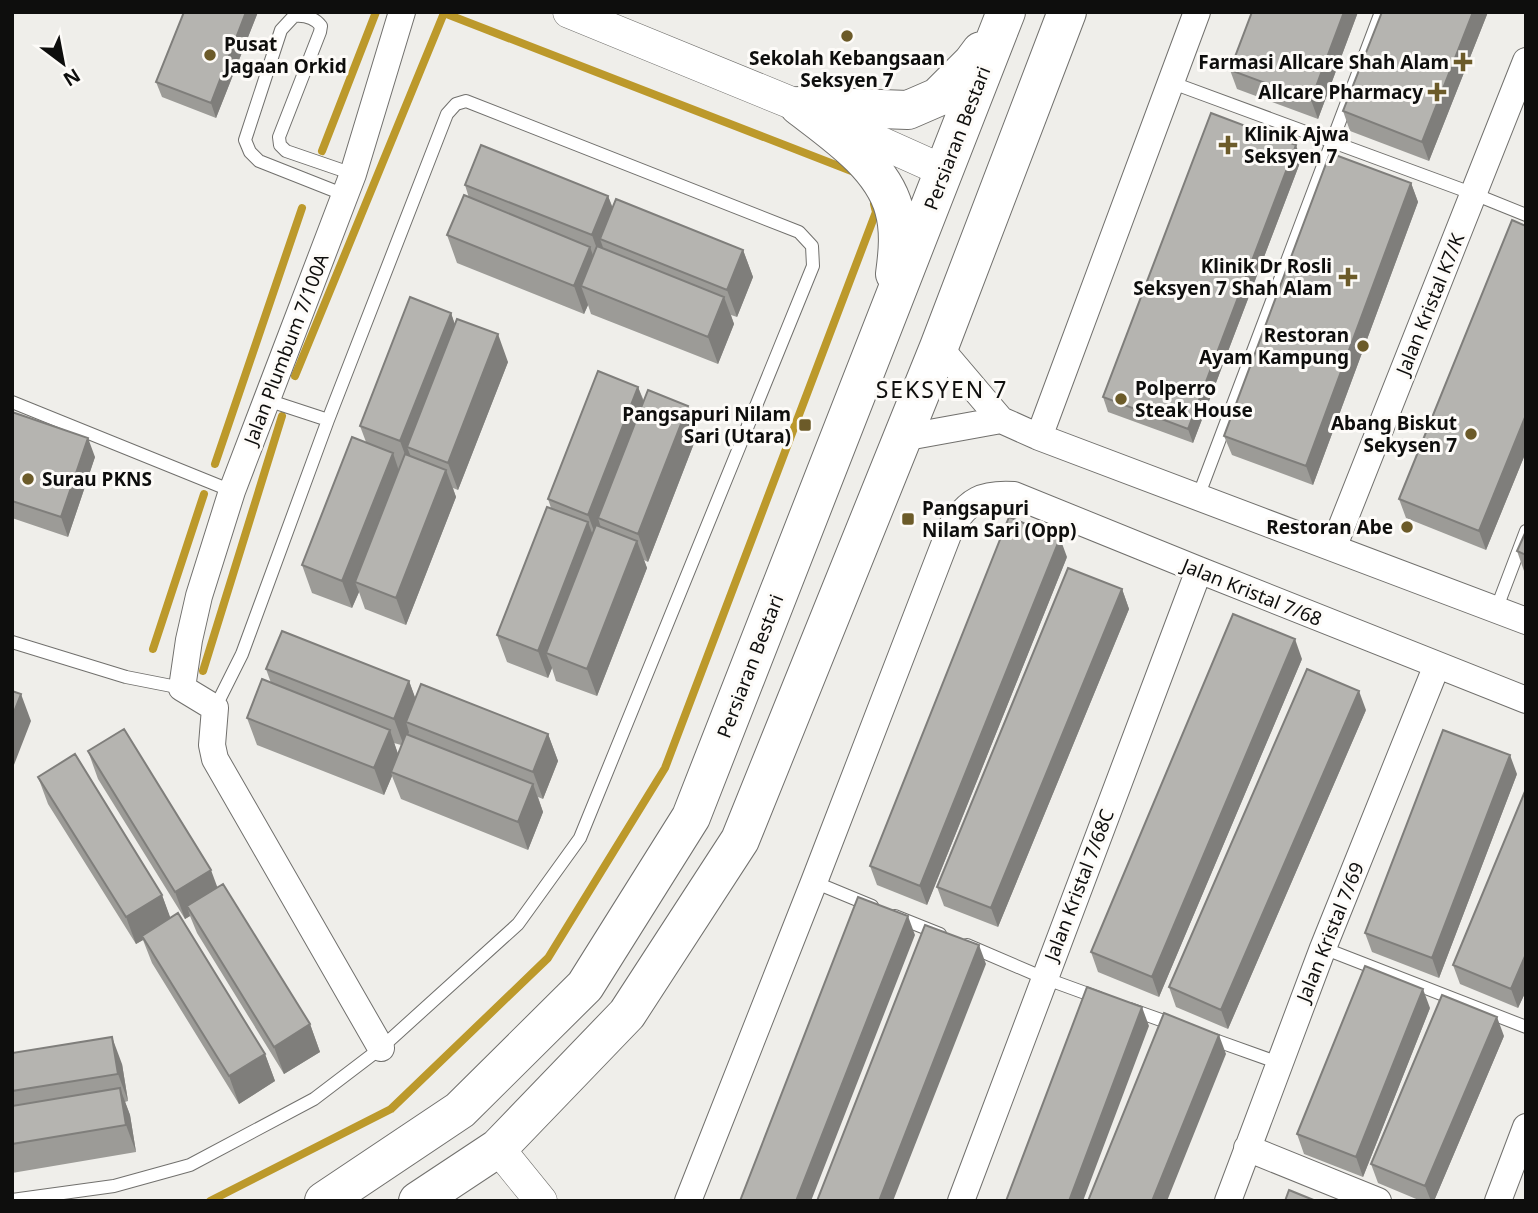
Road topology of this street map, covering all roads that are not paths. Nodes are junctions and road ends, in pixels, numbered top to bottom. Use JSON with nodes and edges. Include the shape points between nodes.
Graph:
{"nodes":[{"id":1,"x":402,"y":12,"type":"edge"},
{"id":2,"x":569,"y":12,"type":"edge"},
{"id":3,"x":1049,"y":12,"type":"edge"},
{"id":4,"x":1067,"y":12,"type":"edge"},
{"id":5,"x":1197,"y":12,"type":"edge"},
{"id":6,"x":1381,"y":12,"type":"edge"},
{"id":7,"x":1004,"y":16,"type":"edge"},
{"id":8,"x":1526,"y":61,"type":"edge"},
{"id":9,"x":1170,"y":82,"type":"junction"},
{"id":10,"x":799,"y":106,"type":"junction"},
{"id":11,"x":1331,"y":141,"type":"junction"},
{"id":12,"x":944,"y":171,"type":"junction"},
{"id":13,"x":349,"y":184,"type":"junction"},
{"id":14,"x":1474,"y":194,"type":"junction"},
{"id":15,"x":1526,"y":215,"type":"edge"},
{"id":16,"x":891,"y":306,"type":"junction"},
{"id":17,"x":939,"y":347,"type":"junction"},
{"id":18,"x":267,"y":400,"type":"junction"},
{"id":19,"x":12,"y":402,"type":"edge"},
{"id":20,"x":328,"y":420,"type":"junction"},
{"id":21,"x":1001,"y":420,"type":"junction"},
{"id":22,"x":1040,"y":437,"type":"junction"},
{"id":23,"x":902,"y":438,"type":"junction"},
{"id":24,"x":232,"y":491,"type":"junction"},
{"id":25,"x":1198,"y":497,"type":"junction"},
{"id":26,"x":1526,"y":531,"type":"edge"},
{"id":27,"x":1333,"y":548,"type":"junction"},
{"id":28,"x":1199,"y":570,"type":"junction"},
{"id":29,"x":1496,"y":610,"type":"junction"},
{"id":30,"x":1526,"y":621,"type":"edge"},
{"id":31,"x":12,"y":642,"type":"edge"},
{"id":32,"x":1437,"y":665,"type":"junction"},
{"id":33,"x":182,"y":688,"type":"junction"},
{"id":34,"x":1526,"y":701,"type":"edge"},
{"id":35,"x":215,"y":708,"type":"junction"},
{"id":36,"x":814,"y":882,"type":"junction"},
{"id":37,"x":1323,"y":948,"type":"junction"},
{"id":38,"x":1044,"y":978,"type":"junction"},
{"id":39,"x":1109,"y":1001,"type":"edge"},
{"id":40,"x":1122,"y":1006,"type":"edge"},
{"id":41,"x":1526,"y":1027,"type":"edge"},
{"id":42,"x":1188,"y":1030,"type":"edge"},
{"id":43,"x":1200,"y":1035,"type":"edge"},
{"id":44,"x":382,"y":1048,"type":"junction"},
{"id":45,"x":1279,"y":1063,"type":"junction"},
{"id":46,"x":1526,"y":1127,"type":"edge"},
{"id":47,"x":498,"y":1148,"type":"junction"},
{"id":48,"x":1247,"y":1148,"type":"junction"},
{"id":49,"x":12,"y":1200,"type":"edge"},
{"id":50,"x":324,"y":1201,"type":"edge"},
{"id":51,"x":418,"y":1201,"type":"edge"},
{"id":52,"x":541,"y":1201,"type":"edge"},
{"id":53,"x":688,"y":1201,"type":"edge"},
{"id":54,"x":961,"y":1201,"type":"edge"},
{"id":55,"x":1228,"y":1201,"type":"edge"},
{"id":56,"x":1378,"y":1201,"type":"edge"},
{"id":57,"x":1498,"y":1201,"type":"edge"}],
"edges":[{"from":1,"to":13,"type":"street","name":"Jalan Plumbum 7/100A"},
{"from":2,"to":10,"type":"street"},
{"from":3,"to":12,"type":"main road","via":[[990,141]]},
{"from":4,"to":17,"type":"main road"},
{"from":5,"to":9,"type":"street"},
{"from":6,"to":11,"type":"lane"},
{"from":7,"to":10,"type":"main road","via":[[972,63],[938,97],[908,110]]},
{"from":7,"to":12,"type":"main road","name":"Persiaran Bestari"},
{"from":8,"to":14,"type":"street","name":"Jalan Kristal K7/K"},
{"from":9,"to":11,"type":"lane"},
{"from":9,"to":22,"type":"street"},
{"from":10,"to":12,"type":"street"},
{"from":10,"to":16,"type":"main road","via":[[878,175],[894,208],[898,244]]},
{"from":11,"to":14,"type":"lane"},
{"from":11,"to":25,"type":"lane"},
{"from":12,"to":16,"type":"main road","name":"Persiaran Bestari"},
{"from":13,"to":13,"type":"lane","via":[[260,161],[245,140],[281,30],[294,16],[303,15],[321,26],[279,137],[280,145]]},
{"from":13,"to":18,"type":"street","name":"Jalan Plumbum 7/100A"},
{"from":14,"to":15,"type":"lane"},
{"from":14,"to":27,"type":"street","name":"Jalan Kristal K7/K"},
{"from":16,"to":50,"type":"main road","name":"Persiaran Bestari","via":[[691,817],[585,986],[460,1110]]},
{"from":17,"to":21,"type":"street"},
{"from":17,"to":23,"type":"main road"},
{"from":18,"to":20,"type":"lane"},
{"from":18,"to":24,"type":"street","name":"Jalan Plumbum 7/100A"},
{"from":19,"to":24,"type":"lane"},
{"from":20,"to":35,"type":"lane","via":[[242,653]]},
{"from":20,"to":44,"type":"lane","via":[[447,114],[456,104],[466,101],[799,232],[812,247],[813,266],[580,838],[518,924]]},
{"from":21,"to":22,"type":"street"},
{"from":21,"to":23,"type":"street"},
{"from":22,"to":25,"type":"street"},
{"from":23,"to":47,"type":"main road","via":[[740,839],[627,1014]]},
{"from":24,"to":33,"type":"street","name":"Jalan Plumbum 7/100A","via":[[199,596]]},
{"from":25,"to":27,"type":"street"},
{"from":26,"to":29,"type":"lane"},
{"from":27,"to":29,"type":"street"},
{"from":28,"to":32,"type":"street","name":"Jalan Kristal 7/68"},
{"from":28,"to":36,"type":"street","name":"Jalan Kristal 7/68","via":[[1014,495],[977,499],[962,511],[951,527]]},
{"from":28,"to":38,"type":"street","name":"Jalan Kristal 7/68C"},
{"from":29,"to":30,"type":"street"},
{"from":31,"to":33,"type":"lane","via":[[126,677]]},
{"from":32,"to":34,"type":"street","name":"Jalan Kristal 7/68"},
{"from":32,"to":37,"type":"street","name":"Jalan Kristal 7/69"},
{"from":33,"to":35,"type":"street"},
{"from":35,"to":44,"type":"street","via":[[215,759]]},
{"from":36,"to":38,"type":"lane"},
{"from":36,"to":53,"type":"street"},
{"from":37,"to":41,"type":"lane"},
{"from":37,"to":45,"type":"street","name":"Jalan Kristal 7/69"},
{"from":38,"to":39,"type":"lane"},
{"from":38,"to":54,"type":"street","name":"Jalan Kristal 7/68C"},
{"from":40,"to":42,"type":"lane"},
{"from":43,"to":45,"type":"lane"},
{"from":44,"to":49,"type":"lane","via":[[314,1099],[190,1166],[114,1186]]},
{"from":45,"to":48,"type":"street","name":"Jalan Kristal 7/69"},
{"from":46,"to":57,"type":"street"},
{"from":47,"to":51,"type":"main road"},
{"from":47,"to":52,"type":"street"},
{"from":48,"to":55,"type":"street","name":"Jalan Kristal 7/69"},
{"from":48,"to":56,"type":"street"}]}
